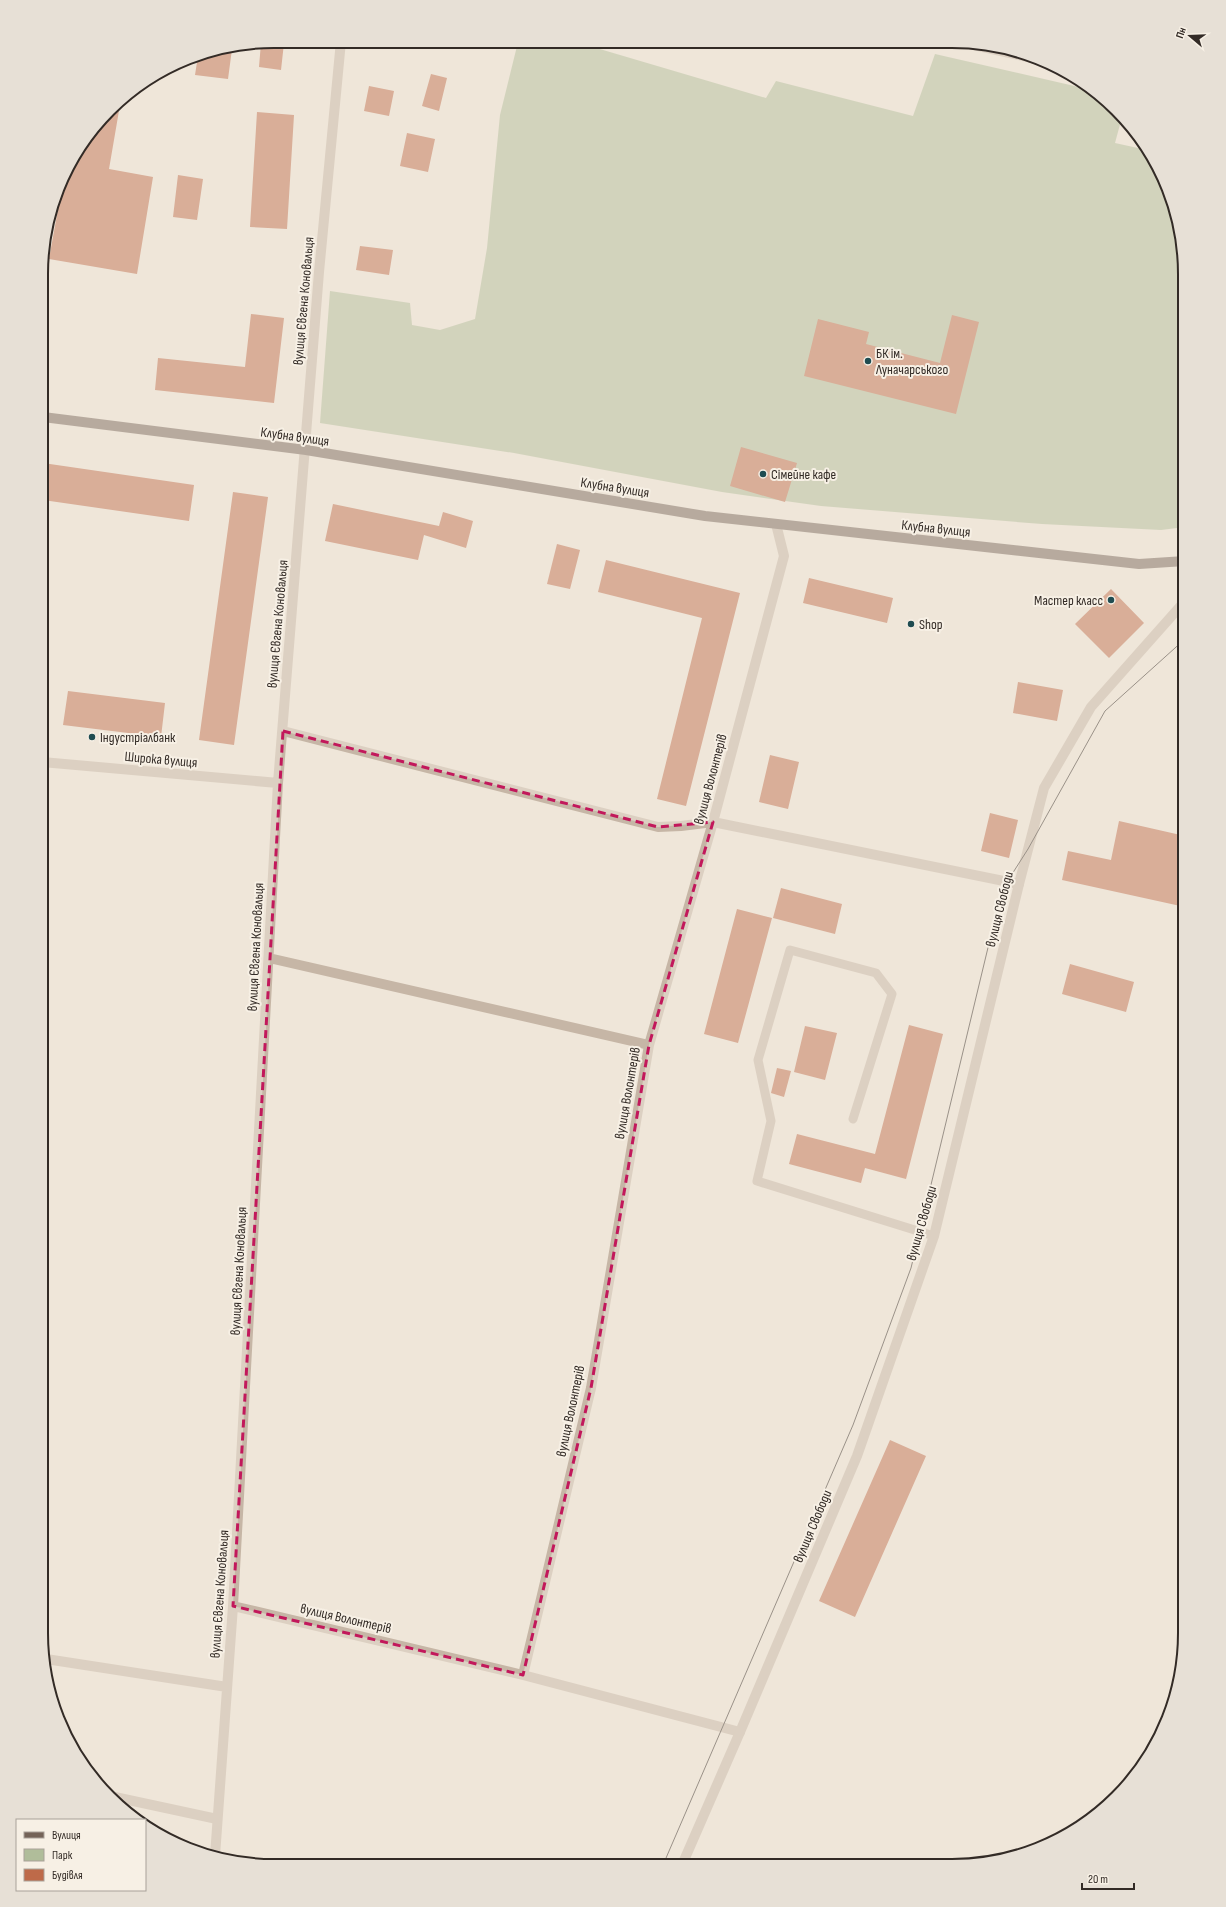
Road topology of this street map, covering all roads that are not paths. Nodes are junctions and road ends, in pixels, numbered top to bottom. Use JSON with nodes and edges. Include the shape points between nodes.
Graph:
{"nodes":[{"id":1,"x":340,"y":48,"type":"edge"},
{"id":2,"x":48,"y":418,"type":"edge"},
{"id":3,"x":306,"y":450,"type":"junction"},
{"id":4,"x":776,"y":524,"type":"junction"},
{"id":5,"x":1178,"y":561,"type":"edge"},
{"id":6,"x":1178,"y":609,"type":"edge"},
{"id":7,"x":283,"y":730,"type":"junction"},
{"id":8,"x":48,"y":763,"type":"edge"},
{"id":9,"x":278,"y":783,"type":"junction"},
{"id":10,"x":713,"y":822,"type":"junction"},
{"id":11,"x":1019,"y":884,"type":"junction"},
{"id":12,"x":269,"y":958,"type":"junction"},
{"id":13,"x":649,"y":1045,"type":"junction"},
{"id":14,"x":854,"y":1119,"type":"dead end"},
{"id":15,"x":934,"y":1236,"type":"junction"},
{"id":16,"x":233,"y":1606,"type":"junction"},
{"id":17,"x":50,"y":1661,"type":"edge"},
{"id":18,"x":523,"y":1675,"type":"junction"},
{"id":19,"x":227,"y":1687,"type":"junction"},
{"id":20,"x":740,"y":1732,"type":"junction"},
{"id":21,"x":120,"y":1798,"type":"edge"},
{"id":22,"x":217,"y":1819,"type":"junction"},
{"id":23,"x":215,"y":1851,"type":"edge"},
{"id":24,"x":685,"y":1859,"type":"edge"}],
"edges":[{"from":1,"to":3,"type":"street","name":"вулиця Євгена Коновальця","via":[[319,272]]},
{"from":2,"to":3,"type":"main road","name":"Клубна вулиця"},
{"from":3,"to":4,"type":"main road","name":"Клубна вулиця","via":[[705,516]]},
{"from":3,"to":7,"type":"street","name":"вулиця Євгена Коновальця"},
{"from":4,"to":5,"type":"main road","name":"Клубна вулиця","via":[[1139,564]]},
{"from":4,"to":10,"type":"street","name":"вулиця Волонтерів","via":[[784,556]]},
{"from":6,"to":11,"type":"street","name":"вулиця Свободи","via":[[1091,707],[1044,788]]},
{"from":7,"to":9,"type":"street","name":"вулиця Євгена Коновальця"},
{"from":7,"to":10,"type":"street","via":[[658,827]]},
{"from":8,"to":9,"type":"street","name":"Широка вулиця"},
{"from":9,"to":12,"type":"street","name":"вулиця Євгена Коновальця"},
{"from":10,"to":11,"type":"street"},
{"from":10,"to":13,"type":"street","name":"вулиця Волонтерів"},
{"from":11,"to":15,"type":"street","name":"вулиця Свободи"},
{"from":12,"to":13,"type":"street"},
{"from":12,"to":16,"type":"street","name":"вулиця Євгена Коновальця"},
{"from":13,"to":18,"type":"street","name":"вулиця Волонтерів","via":[[591,1388]]},
{"from":14,"to":15,"type":"lane","via":[[892,994],[876,973],[790,950],[758,1060],[771,1121],[757,1182]]},
{"from":15,"to":20,"type":"street","name":"вулиця Свободи","via":[[856,1456]]},
{"from":16,"to":18,"type":"street","name":"вулиця Волонтерів"},
{"from":16,"to":19,"type":"street","name":"вулиця Євгена Коновальця"},
{"from":17,"to":19,"type":"street"},
{"from":18,"to":20,"type":"street","name":"вулиця Волонтерів"},
{"from":19,"to":22,"type":"street","name":"вулиця Євгена Коновальця"},
{"from":20,"to":24,"type":"street","name":"вулиця Свободи"},
{"from":21,"to":22,"type":"street"},
{"from":22,"to":23,"type":"street","name":"вулиця Євгена Коновальця"}]}
